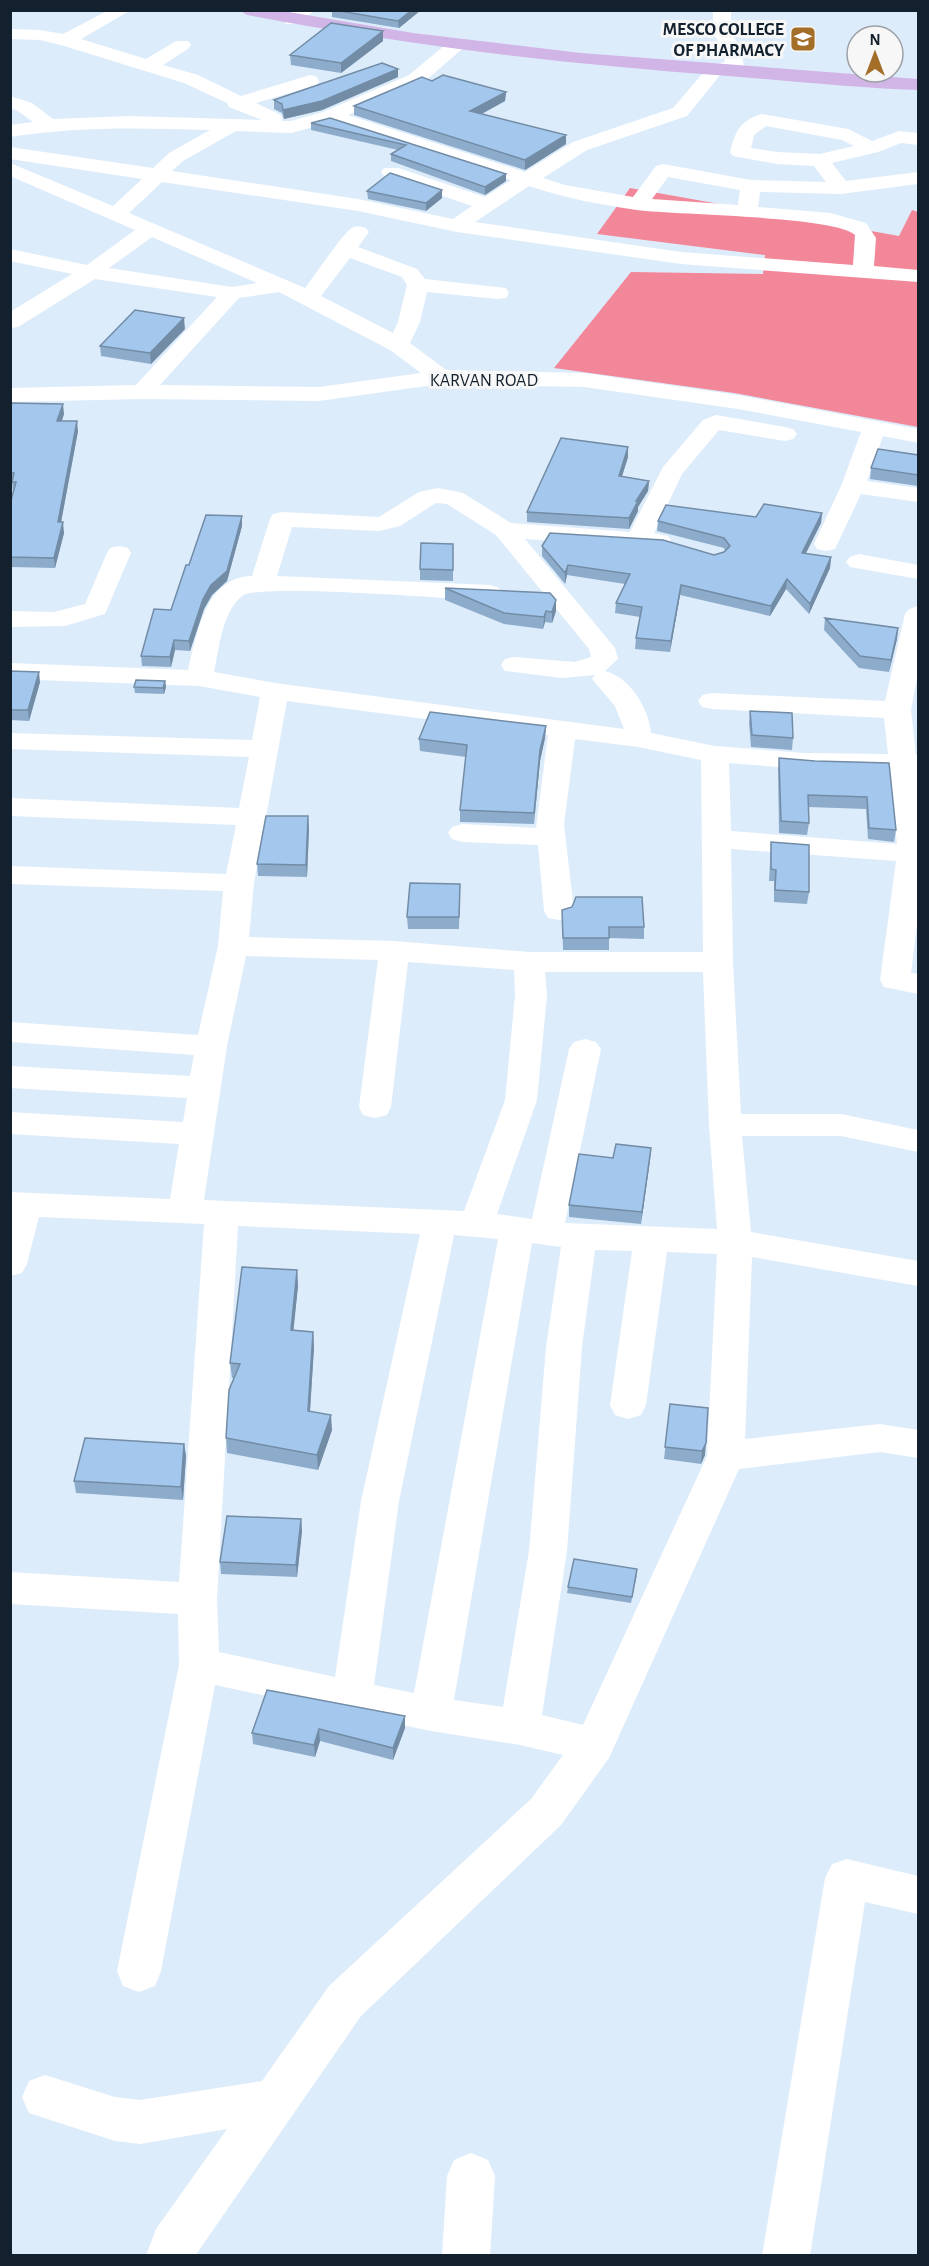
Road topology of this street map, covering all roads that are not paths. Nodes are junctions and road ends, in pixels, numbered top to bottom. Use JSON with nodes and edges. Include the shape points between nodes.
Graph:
{"nodes":[{"id":1,"x":123,"y":10,"type":"edge"},
{"id":2,"x":722,"y":10,"type":"edge"},
{"id":3,"x":247,"y":11,"type":"edge"},
{"id":4,"x":300,"y":15,"type":"edge"},
{"id":5,"x":10,"y":34,"type":"edge"},
{"id":6,"x":64,"y":40,"type":"junction"},
{"id":7,"x":182,"y":45,"type":"dead end"},
{"id":8,"x":456,"y":45,"type":"junction"},
{"id":9,"x":150,"y":65,"type":"junction"},
{"id":10,"x":715,"y":70,"type":"junction"},
{"id":11,"x":191,"y":79,"type":"junction"},
{"id":12,"x":310,"y":81,"type":"dead end"},
{"id":13,"x":918,"y":85,"type":"edge"},
{"id":14,"x":174,"y":91,"type":"dead end"},
{"id":15,"x":10,"y":102,"type":"edge"},
{"id":16,"x":237,"y":103,"type":"junction"},
{"id":17,"x":156,"y":104,"type":"dead end"},
{"id":18,"x":330,"y":116,"type":"junction"},
{"id":19,"x":130,"y":122,"type":"junction"},
{"id":20,"x":235,"y":124,"type":"junction"},
{"id":21,"x":49,"y":125,"type":"junction"},
{"id":22,"x":292,"y":127,"type":"junction"},
{"id":23,"x":10,"y":131,"type":"edge"},
{"id":24,"x":918,"y":138,"type":"edge"},
{"id":25,"x":419,"y":143,"type":"junction"},
{"id":26,"x":871,"y":148,"type":"junction"},
{"id":27,"x":820,"y":160,"type":"junction"},
{"id":28,"x":12,"y":167,"type":"edge"},
{"id":29,"x":155,"y":175,"type":"junction"},
{"id":30,"x":918,"y":178,"type":"edge"},
{"id":31,"x":528,"y":180,"type":"junction"},
{"id":32,"x":380,"y":181,"type":"junction"},
{"id":33,"x":751,"y":186,"type":"junction"},
{"id":34,"x":841,"y":188,"type":"junction"},
{"id":35,"x":487,"y":204,"type":"junction"},
{"id":36,"x":638,"y":204,"type":"junction"},
{"id":37,"x":368,"y":208,"type":"junction"},
{"id":38,"x":747,"y":212,"type":"junction"},
{"id":39,"x":115,"y":215,"type":"junction"},
{"id":40,"x":457,"y":226,"type":"junction"},
{"id":41,"x":150,"y":229,"type":"junction"},
{"id":42,"x":344,"y":249,"type":"junction"},
{"id":43,"x":15,"y":261,"type":"edge"},
{"id":44,"x":91,"y":272,"type":"junction"},
{"id":45,"x":863,"y":272,"type":"junction"},
{"id":46,"x":918,"y":276,"type":"edge"},
{"id":47,"x":282,"y":285,"type":"junction"},
{"id":48,"x":418,"y":285,"type":"junction"},
{"id":49,"x":232,"y":293,"type":"junction"},
{"id":50,"x":498,"y":293,"type":"dead end"},
{"id":51,"x":309,"y":297,"type":"junction"},
{"id":52,"x":10,"y":321,"type":"edge"},
{"id":53,"x":398,"y":345,"type":"junction"},
{"id":54,"x":441,"y":377,"type":"junction"},
{"id":55,"x":142,"y":392,"type":"junction"},
{"id":56,"x":10,"y":395,"type":"edge"},
{"id":57,"x":869,"y":428,"type":"junction"},
{"id":58,"x":918,"y":436,"type":"edge"},
{"id":59,"x":853,"y":486,"type":"junction"},
{"id":60,"x":918,"y":495,"type":"edge"},
{"id":61,"x":505,"y":530,"type":"junction"},
{"id":62,"x":639,"y":539,"type":"junction"},
{"id":63,"x":826,"y":544,"type":"dead end"},
{"id":64,"x":684,"y":547,"type":"edge"},
{"id":65,"x":119,"y":553,"type":"dead end"},
{"id":66,"x":859,"y":562,"type":"dead end"},
{"id":67,"x":918,"y":572,"type":"edge"},
{"id":68,"x":262,"y":584,"type":"junction"},
{"id":69,"x":557,"y":595,"type":"junction"},
{"id":70,"x":918,"y":614,"type":"edge"},
{"id":71,"x":10,"y":619,"type":"edge"},
{"id":72,"x":514,"y":665,"type":"dead end"},
{"id":73,"x":10,"y":671,"type":"edge"},
{"id":74,"x":199,"y":678,"type":"junction"},
{"id":75,"x":606,"y":679,"type":"dead end"},
{"id":76,"x":275,"y":691,"type":"junction"},
{"id":77,"x":712,"y":700,"type":"dead end"},
{"id":78,"x":897,"y":710,"type":"junction"},
{"id":79,"x":562,"y":730,"type":"junction"},
{"id":80,"x":638,"y":739,"type":"junction"},
{"id":81,"x":10,"y":741,"type":"edge"},
{"id":82,"x":264,"y":749,"type":"junction"},
{"id":83,"x":715,"y":754,"type":"junction"},
{"id":84,"x":911,"y":764,"type":"edge"},
{"id":85,"x":10,"y":807,"type":"edge"},
{"id":86,"x":252,"y":817,"type":"junction"},
{"id":87,"x":462,"y":833,"type":"dead end"},
{"id":88,"x":551,"y":837,"type":"junction"},
{"id":89,"x":716,"y":839,"type":"junction"},
{"id":90,"x":915,"y":854,"type":"edge"},
{"id":91,"x":10,"y":875,"type":"edge"},
{"id":92,"x":239,"y":883,"type":"junction"},
{"id":93,"x":559,"y":911,"type":"dead end"},
{"id":94,"x":233,"y":946,"type":"junction"},
{"id":95,"x":394,"y":951,"type":"junction"},
{"id":96,"x":529,"y":962,"type":"junction"},
{"id":97,"x":718,"y":962,"type":"junction"},
{"id":98,"x":918,"y":984,"type":"edge"},
{"id":99,"x":10,"y":1032,"type":"edge"},
{"id":100,"x":211,"y":1046,"type":"junction"},
{"id":101,"x":585,"y":1048,"type":"dead end"},
{"id":102,"x":10,"y":1077,"type":"edge"},
{"id":103,"x":204,"y":1088,"type":"junction"},
{"id":104,"x":375,"y":1107,"type":"dead end"},
{"id":105,"x":10,"y":1123,"type":"edge"},
{"id":106,"x":725,"y":1125,"type":"junction"},
{"id":107,"x":197,"y":1134,"type":"junction"},
{"id":108,"x":918,"y":1141,"type":"edge"},
{"id":109,"x":18,"y":1204,"type":"edge"},
{"id":110,"x":203,"y":1213,"type":"junction"},
{"id":111,"x":440,"y":1222,"type":"junction"},
{"id":112,"x":477,"y":1224,"type":"junction"},
{"id":113,"x":548,"y":1232,"type":"junction"},
{"id":114,"x":651,"y":1239,"type":"junction"},
{"id":115,"x":735,"y":1242,"type":"junction"},
{"id":116,"x":10,"y":1264,"type":"edge"},
{"id":117,"x":918,"y":1273,"type":"edge"},
{"id":118,"x":628,"y":1405,"type":"dead end"},
{"id":119,"x":918,"y":1444,"type":"edge"},
{"id":120,"x":726,"y":1456,"type":"junction"},
{"id":121,"x":10,"y":1588,"type":"edge"},
{"id":122,"x":197,"y":1599,"type":"junction"},
{"id":123,"x":199,"y":1665,"type":"junction"},
{"id":124,"x":352,"y":1697,"type":"junction"},
{"id":125,"x":431,"y":1714,"type":"junction"},
{"id":126,"x":520,"y":1727,"type":"junction"},
{"id":127,"x":594,"y":1745,"type":"junction"},
{"id":128,"x":918,"y":1895,"type":"edge"},
{"id":129,"x":139,"y":1971,"type":"dead end"},
{"id":130,"x":45,"y":2097,"type":"dead end"},
{"id":131,"x":273,"y":2103,"type":"junction"},
{"id":132,"x":471,"y":2176,"type":"dead end"},
{"id":133,"x":170,"y":2256,"type":"edge"},
{"id":134,"x":466,"y":2256,"type":"edge"},
{"id":135,"x":786,"y":2256,"type":"edge"}],
"edges":[{"from":1,"to":6,"type":"street"},
{"from":2,"to":10,"type":"street","via":[[722,34],[731,46],[735,66]]},
{"from":3,"to":4,"type":"main road"},
{"from":4,"to":8,"type":"main road"},
{"from":5,"to":6,"type":"street"},
{"from":6,"to":9,"type":"street"},
{"from":7,"to":9,"type":"street"},
{"from":8,"to":10,"type":"main road"},
{"from":8,"to":18,"type":"street","via":[[416,79]]},
{"from":9,"to":11,"type":"street"},
{"from":10,"to":13,"type":"main road"},
{"from":10,"to":31,"type":"street","via":[[680,111],[580,146]]},
{"from":11,"to":14,"type":"street"},
{"from":11,"to":16,"type":"street"},
{"from":12,"to":16,"type":"street"},
{"from":15,"to":21,"type":"street","via":[[25,107]]},
{"from":16,"to":22,"type":"street"},
{"from":17,"to":19,"type":"street"},
{"from":18,"to":22,"type":"street"},
{"from":18,"to":25,"type":"street"},
{"from":19,"to":20,"type":"street"},
{"from":19,"to":21,"type":"street"},
{"from":20,"to":22,"type":"street"},
{"from":20,"to":29,"type":"street","via":[[197,143]]},
{"from":21,"to":23,"type":"street"},
{"from":24,"to":26,"type":"street","via":[[899,137]]},
{"from":25,"to":31,"type":"street"},
{"from":25,"to":32,"type":"street","via":[[390,158]]},
{"from":26,"to":27,"type":"street"},
{"from":26,"to":27,"type":"street","via":[[848,135],[762,120],[745,132],[740,152]]},
{"from":27,"to":34,"type":"street"},
{"from":28,"to":29,"type":"street"},
{"from":28,"to":39,"type":"street"},
{"from":29,"to":37,"type":"street"},
{"from":29,"to":39,"type":"street"},
{"from":30,"to":34,"type":"street"},
{"from":31,"to":35,"type":"street"},
{"from":31,"to":36,"type":"street"},
{"from":32,"to":35,"type":"street"},
{"from":32,"to":37,"type":"street"},
{"from":33,"to":34,"type":"street"},
{"from":33,"to":36,"type":"street","via":[[663,170]]},
{"from":33,"to":38,"type":"street"},
{"from":35,"to":40,"type":"street"},
{"from":36,"to":38,"type":"street"},
{"from":37,"to":40,"type":"street"},
{"from":37,"to":42,"type":"street"},
{"from":38,"to":45,"type":"street","via":[[841,220],[861,227],[866,235]]},
{"from":39,"to":41,"type":"street"},
{"from":40,"to":45,"type":"street","via":[[681,258]]},
{"from":41,"to":44,"type":"street"},
{"from":41,"to":47,"type":"street"},
{"from":42,"to":48,"type":"street","via":[[410,273]]},
{"from":42,"to":51,"type":"street"},
{"from":43,"to":44,"type":"street"},
{"from":44,"to":49,"type":"street"},
{"from":44,"to":52,"type":"street"},
{"from":45,"to":46,"type":"street"},
{"from":47,"to":49,"type":"street"},
{"from":47,"to":51,"type":"street"},
{"from":48,"to":50,"type":"street"},
{"from":48,"to":53,"type":"street","via":[[409,322]]},
{"from":49,"to":55,"type":"street"},
{"from":51,"to":53,"type":"street"},
{"from":53,"to":54,"type":"street"},
{"from":54,"to":55,"type":"street","name":"KARVAN ROAD","via":[[319,394]]},
{"from":54,"to":57,"type":"street","name":"KARVAN ROAD","via":[[584,380],[738,402]]},
{"from":55,"to":56,"type":"street","name":"KARVAN ROAD"},
{"from":57,"to":58,"type":"street","name":"KARVAN ROAD"},
{"from":57,"to":59,"type":"street"},
{"from":57,"to":62,"type":"street","via":[[837,443],[716,422],[670,472]]},
{"from":59,"to":60,"type":"street"},
{"from":59,"to":63,"type":"street"},
{"from":61,"to":62,"type":"street"},
{"from":61,"to":68,"type":"street","via":[[454,498],[438,495],[421,500],[391,521],[379,524],[282,519]]},
{"from":61,"to":69,"type":"street"},
{"from":62,"to":64,"type":"street"},
{"from":65,"to":71,"type":"street","via":[[96,609],[59,621]]},
{"from":66,"to":67,"type":"street"},
{"from":68,"to":69,"type":"street"},
{"from":68,"to":74,"type":"street","via":[[242,584],[230,592],[214,618]]},
{"from":69,"to":72,"type":"street","via":[[602,648],[605,659],[582,671]]},
{"from":70,"to":78,"type":"street"},
{"from":73,"to":74,"type":"street"},
{"from":74,"to":76,"type":"street"},
{"from":75,"to":80,"type":"street","via":[[622,693],[635,714]]},
{"from":76,"to":79,"type":"street"},
{"from":76,"to":82,"type":"street"},
{"from":77,"to":78,"type":"street"},
{"from":78,"to":84,"type":"street"},
{"from":79,"to":80,"type":"street"},
{"from":79,"to":88,"type":"street"},
{"from":80,"to":83,"type":"street"},
{"from":81,"to":82,"type":"street"},
{"from":82,"to":86,"type":"street"},
{"from":83,"to":84,"type":"street"},
{"from":83,"to":89,"type":"street"},
{"from":84,"to":90,"type":"street"},
{"from":85,"to":86,"type":"street"},
{"from":86,"to":92,"type":"street"},
{"from":87,"to":88,"type":"street"},
{"from":88,"to":93,"type":"street"},
{"from":89,"to":90,"type":"street"},
{"from":89,"to":97,"type":"street"},
{"from":90,"to":98,"type":"street","via":[[895,980]]},
{"from":91,"to":92,"type":"street"},
{"from":92,"to":94,"type":"street"},
{"from":94,"to":95,"type":"street"},
{"from":94,"to":100,"type":"street"},
{"from":95,"to":96,"type":"street"},
{"from":95,"to":104,"type":"street"},
{"from":96,"to":97,"type":"street"},
{"from":96,"to":112,"type":"street","via":[[531,995],[522,1100]]},
{"from":97,"to":106,"type":"street"},
{"from":99,"to":100,"type":"street"},
{"from":100,"to":103,"type":"street"},
{"from":101,"to":113,"type":"street"},
{"from":102,"to":103,"type":"street"},
{"from":103,"to":107,"type":"street"},
{"from":105,"to":107,"type":"street"},
{"from":106,"to":108,"type":"street","via":[[841,1125]]},
{"from":106,"to":115,"type":"street"},
{"from":107,"to":110,"type":"street"},
{"from":109,"to":110,"type":"street"},
{"from":109,"to":116,"type":"street"},
{"from":110,"to":111,"type":"street"},
{"from":110,"to":122,"type":"street"},
{"from":111,"to":112,"type":"street"},
{"from":111,"to":124,"type":"street","via":[[380,1501]]},
{"from":112,"to":113,"type":"street"},
{"from":113,"to":114,"type":"street"},
{"from":113,"to":125,"type":"street"},
{"from":113,"to":126,"type":"street","via":[[564,1347],[549,1551]]},
{"from":114,"to":115,"type":"street"},
{"from":114,"to":118,"type":"street"},
{"from":115,"to":117,"type":"street"},
{"from":115,"to":120,"type":"street"},
{"from":119,"to":120,"type":"street","via":[[880,1438]]},
{"from":120,"to":127,"type":"street"},
{"from":121,"to":122,"type":"street"},
{"from":122,"to":123,"type":"street"},
{"from":123,"to":124,"type":"street"},
{"from":123,"to":129,"type":"street"},
{"from":124,"to":125,"type":"street"},
{"from":125,"to":126,"type":"street"},
{"from":126,"to":127,"type":"street"},
{"from":127,"to":131,"type":"street","via":[[546,1812],[345,2001]]},
{"from":128,"to":135,"type":"street","via":[[847,1878]]},
{"from":130,"to":131,"type":"street","via":[[116,2119],[140,2122],[250,2103]]},
{"from":131,"to":133,"type":"street","via":[[173,2246]]},
{"from":132,"to":134,"type":"street"}]}
